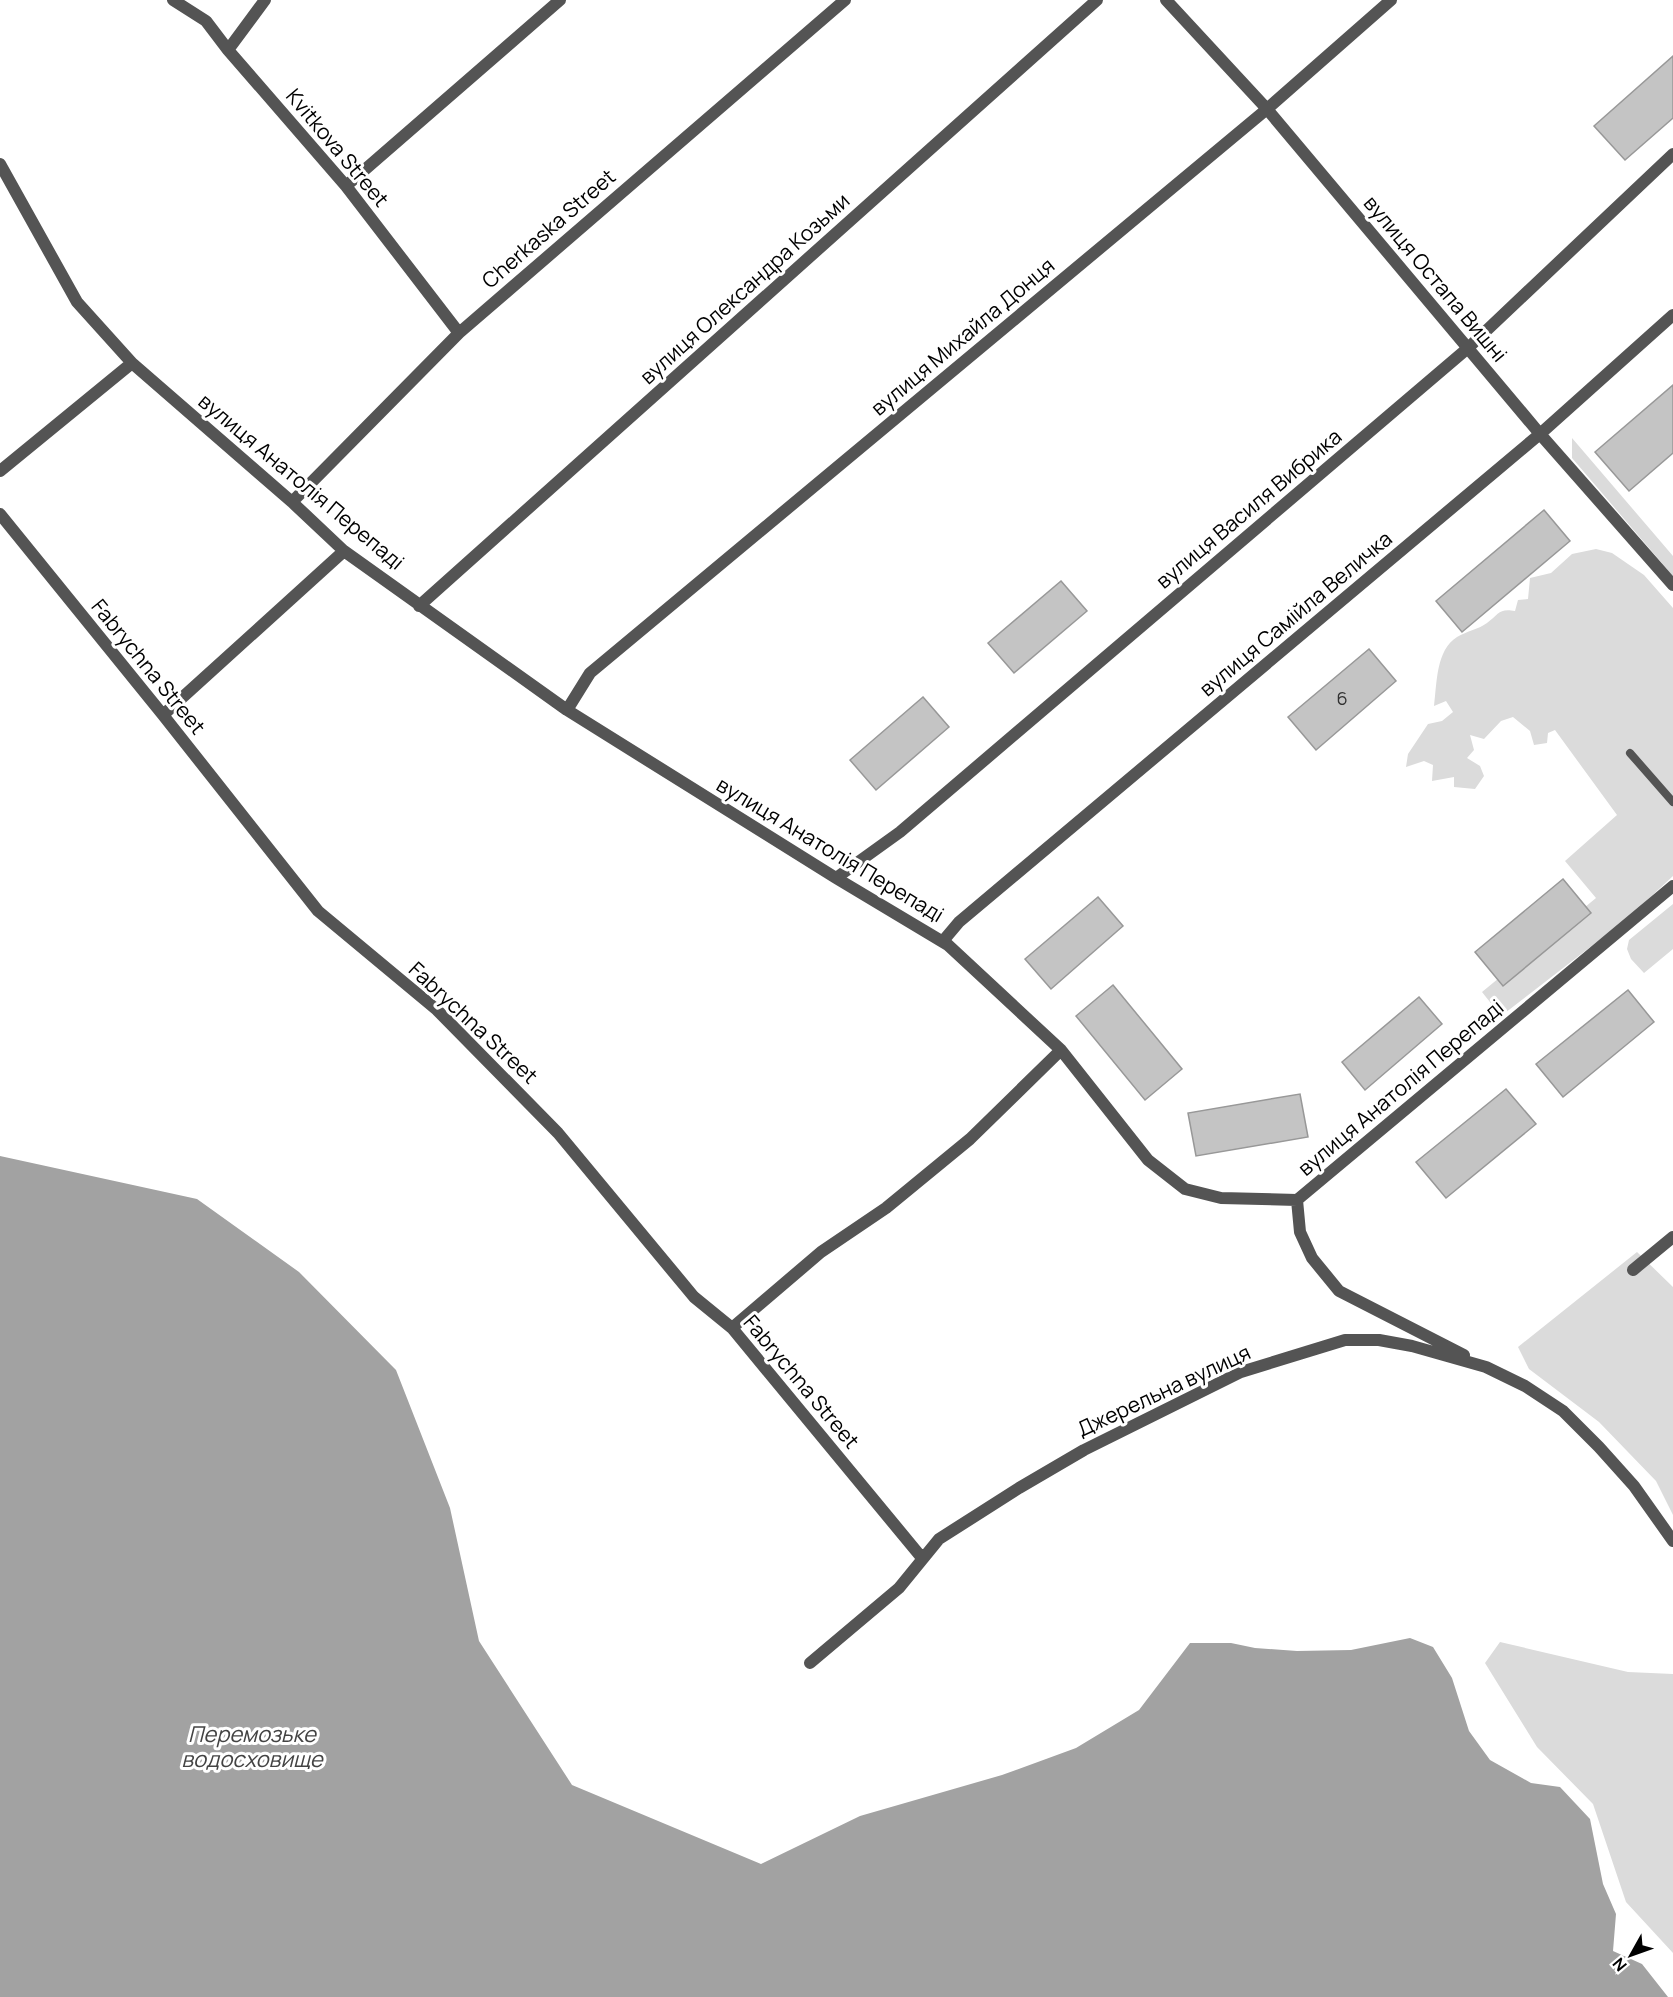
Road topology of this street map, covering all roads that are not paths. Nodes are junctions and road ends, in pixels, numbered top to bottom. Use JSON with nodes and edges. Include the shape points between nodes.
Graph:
{"nodes":[{"id":1,"x":173,"y":0,"type":"edge"},
{"id":2,"x":265,"y":0,"type":"edge"},
{"id":3,"x":560,"y":0,"type":"edge"},
{"id":4,"x":845,"y":0,"type":"edge"},
{"id":5,"x":1097,"y":0,"type":"edge"},
{"id":6,"x":1166,"y":0,"type":"edge"},
{"id":7,"x":1391,"y":0,"type":"edge"},
{"id":8,"x":228,"y":50,"type":"junction"},
{"id":9,"x":1267,"y":109,"type":"junction"},
{"id":10,"x":1673,"y":154,"type":"edge"},
{"id":11,"x":0,"y":164,"type":"edge"},
{"id":12,"x":346,"y":186,"type":"junction"},
{"id":13,"x":1673,"y":315,"type":"edge"},
{"id":14,"x":459,"y":333,"type":"junction"},
{"id":15,"x":1468,"y":348,"type":"junction"},
{"id":16,"x":132,"y":363,"type":"junction"},
{"id":17,"x":1540,"y":434,"type":"junction"},
{"id":18,"x":0,"y":471,"type":"edge"},
{"id":19,"x":292,"y":502,"type":"junction"},
{"id":20,"x":0,"y":514,"type":"edge"},
{"id":21,"x":344,"y":551,"type":"junction"},
{"id":22,"x":1673,"y":585,"type":"edge"},
{"id":23,"x":419,"y":606,"type":"junction"},
{"id":24,"x":567,"y":710,"type":"junction"},
{"id":25,"x":163,"y":715,"type":"junction"},
{"id":26,"x":1630,"y":753,"type":"dead end"},
{"id":27,"x":1673,"y":802,"type":"edge"},
{"id":28,"x":836,"y":878,"type":"junction"},
{"id":29,"x":1673,"y":886,"type":"edge"},
{"id":30,"x":943,"y":941,"type":"junction"},
{"id":31,"x":1060,"y":1050,"type":"junction"},
{"id":32,"x":1297,"y":1200,"type":"junction"},
{"id":33,"x":1673,"y":1237,"type":"edge"},
{"id":34,"x":1633,"y":1270,"type":"dead end"},
{"id":35,"x":732,"y":1328,"type":"junction"},
{"id":36,"x":1486,"y":1367,"type":"junction"},
{"id":37,"x":1673,"y":1541,"type":"edge"},
{"id":38,"x":922,"y":1558,"type":"junction"},
{"id":39,"x":810,"y":1663,"type":"dead end"}],
"edges":[{"from":1,"to":8,"type":"street","name":"Kvitkova Street","via":[[206,21]]},
{"from":2,"to":8,"type":"street"},
{"from":3,"to":12,"type":"street"},
{"from":4,"to":14,"type":"street","name":"Cherkaska Street"},
{"from":5,"to":23,"type":"street","name":"вулиця Олександра Козьми"},
{"from":6,"to":9,"type":"street","name":"вулиця Остапа Вишні"},
{"from":7,"to":9,"type":"street","name":"вулиця Михайла Донця"},
{"from":8,"to":12,"type":"street","name":"Kvitkova Street"},
{"from":9,"to":15,"type":"street","name":"вулиця Остапа Вишні"},
{"from":9,"to":24,"type":"street","name":"вулиця Михайла Донця","via":[[590,673]]},
{"from":10,"to":15,"type":"street","name":"вулиця Василя Вибрика"},
{"from":11,"to":16,"type":"street","name":"вулиця Анатолія Перепаді","via":[[77,302]]},
{"from":12,"to":14,"type":"street","name":"Kvitkova Street"},
{"from":13,"to":17,"type":"street","name":"вулиця Самійла Величка"},
{"from":14,"to":19,"type":"street","name":"Cherkaska Street"},
{"from":15,"to":17,"type":"street","name":"вулиця Остапа Вишні"},
{"from":15,"to":28,"type":"street","name":"вулиця Василя Вибрика","via":[[909,825]]},
{"from":16,"to":18,"type":"street"},
{"from":16,"to":19,"type":"street","name":"вулиця Анатолія Перепаді"},
{"from":17,"to":22,"type":"street","name":"вулиця Остапа Вишні"},
{"from":17,"to":30,"type":"street","name":"вулиця Самійла Величка","via":[[958,922]]},
{"from":19,"to":21,"type":"street","name":"вулиця Анатолія Перепаді"},
{"from":20,"to":25,"type":"street","name":"Fabrychna Street"},
{"from":21,"to":23,"type":"street","name":"вулиця Анатолія Перепаді"},
{"from":21,"to":25,"type":"street"},
{"from":23,"to":24,"type":"street","name":"вулиця Анатолія Перепаді"},
{"from":24,"to":28,"type":"street","name":"вулиця Анатолія Перепаді"},
{"from":25,"to":35,"type":"street","name":"Fabrychna Street","via":[[318,911],[437,1010],[550,1125],[694,1297]]},
{"from":26,"to":27,"type":"lane"},
{"from":28,"to":30,"type":"street","name":"вулиця Анатолія Перепаді"},
{"from":29,"to":32,"type":"street","name":"вулиця Анатолія Перепаді"},
{"from":30,"to":31,"type":"street","name":"вулиця Анатолія Перепаді"},
{"from":31,"to":32,"type":"street","name":"вулиця Анатолія Перепаді","via":[[1148,1160],[1185,1189],[1221,1198]]},
{"from":31,"to":35,"type":"street","via":[[970,1139],[886,1208],[821,1252]]},
{"from":32,"to":36,"type":"street","via":[[1300,1232],[1312,1258],[1340,1291]]},
{"from":33,"to":34,"type":"street"},
{"from":35,"to":38,"type":"street","name":"Fabrychna Street"},
{"from":36,"to":37,"type":"street","name":"Джерельна вулиця","via":[[1563,1411],[1634,1486]]},
{"from":36,"to":38,"type":"street","name":"Джерельна вулиця","via":[[1412,1346],[1379,1340],[1345,1340],[1241,1372],[1084,1450],[939,1539]]},
{"from":38,"to":39,"type":"street","name":"Джерельна вулиця","via":[[899,1588]]}]}
